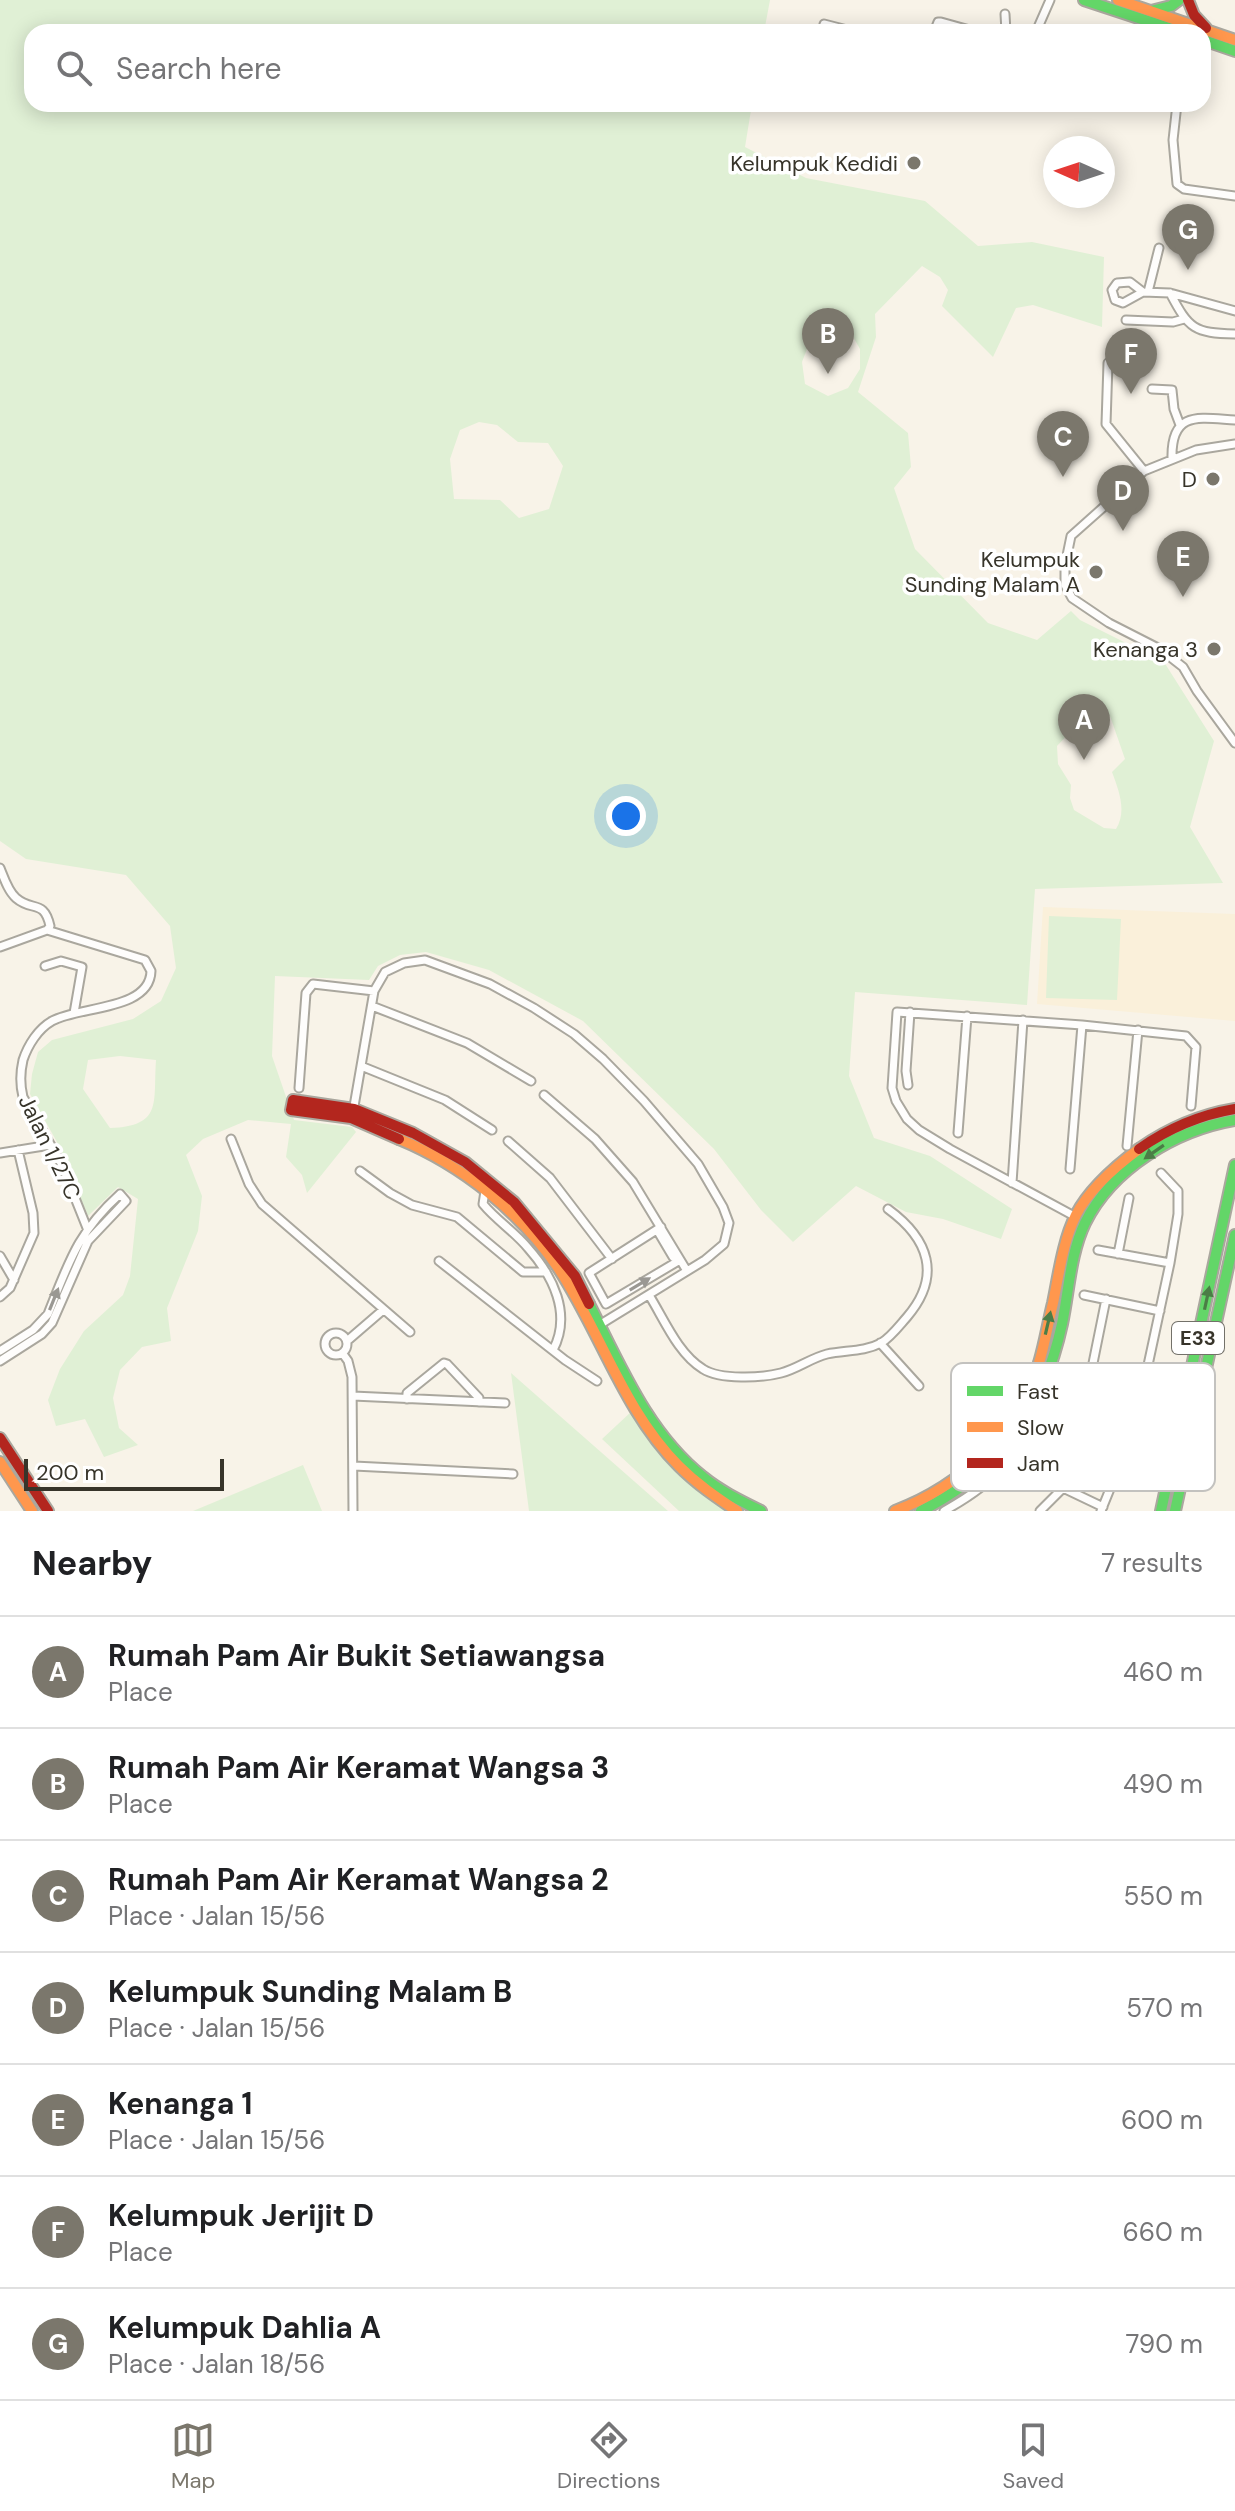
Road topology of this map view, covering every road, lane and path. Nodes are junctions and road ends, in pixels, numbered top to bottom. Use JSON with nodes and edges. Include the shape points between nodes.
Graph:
{"nodes":[{"id":1,"x":1050,"y":0,"type":"edge"},
{"id":2,"x":1084,"y":0,"type":"edge"},
{"id":3,"x":1118,"y":0,"type":"edge"},
{"id":4,"x":1180,"y":0,"type":"edge"},
{"id":5,"x":1188,"y":0,"type":"edge"},
{"id":6,"x":1149,"y":11,"type":"junction"},
{"id":7,"x":1005,"y":14,"type":"dead end"},
{"id":8,"x":1006,"y":24,"type":"edge"},
{"id":9,"x":1040,"y":24,"type":"edge"},
{"id":10,"x":1167,"y":24,"type":"edge"},
{"id":11,"x":1172,"y":24,"type":"edge"},
{"id":12,"x":1177,"y":24,"type":"edge"},
{"id":13,"x":1200,"y":24,"type":"edge"},
{"id":14,"x":1213,"y":33,"type":"edge"},
{"id":15,"x":1235,"y":40,"type":"edge"},
{"id":16,"x":1211,"y":43,"type":"edge"},
{"id":17,"x":1235,"y":51,"type":"edge"},
{"id":18,"x":1176,"y":112,"type":"edge"},
{"id":19,"x":1235,"y":196,"type":"edge"},
{"id":20,"x":1159,"y":248,"type":"dead end"},
{"id":21,"x":1170,"y":293,"type":"junction"},
{"id":22,"x":1235,"y":311,"type":"edge"},
{"id":23,"x":1184,"y":319,"type":"junction"},
{"id":24,"x":1126,"y":320,"type":"dead end"},
{"id":25,"x":1235,"y":334,"type":"edge"},
{"id":26,"x":1108,"y":363,"type":"dead end"},
{"id":27,"x":1152,"y":389,"type":"dead end"},
{"id":28,"x":1235,"y":420,"type":"edge"},
{"id":29,"x":1180,"y":425,"type":"junction"},
{"id":30,"x":1235,"y":444,"type":"edge"},
{"id":31,"x":1172,"y":458,"type":"junction"},
{"id":32,"x":1144,"y":471,"type":"junction"},
{"id":33,"x":1235,"y":743,"type":"edge"},
{"id":34,"x":0,"y":868,"type":"edge"},
{"id":35,"x":0,"y":893,"type":"edge"},
{"id":36,"x":11,"y":893,"type":"junction"},
{"id":37,"x":47,"y":930,"type":"junction"},
{"id":38,"x":0,"y":947,"type":"edge"},
{"id":39,"x":45,"y":966,"type":"dead end"},
{"id":40,"x":374,"y":991,"type":"junction"},
{"id":41,"x":372,"y":1006,"type":"junction"},
{"id":42,"x":910,"y":1012,"type":"junction"},
{"id":43,"x":74,"y":1013,"type":"junction"},
{"id":44,"x":967,"y":1016,"type":"junction"},
{"id":45,"x":1023,"y":1020,"type":"junction"},
{"id":46,"x":1082,"y":1025,"type":"junction"},
{"id":47,"x":1138,"y":1030,"type":"junction"},
{"id":48,"x":361,"y":1066,"type":"junction"},
{"id":49,"x":531,"y":1081,"type":"dead end"},
{"id":50,"x":908,"y":1085,"type":"dead end"},
{"id":51,"x":299,"y":1088,"type":"dead end"},
{"id":52,"x":544,"y":1095,"type":"dead end"},
{"id":53,"x":1191,"y":1106,"type":"dead end"},
{"id":54,"x":352,"y":1114,"type":"junction"},
{"id":55,"x":1230,"y":1115,"type":"edge"},
{"id":56,"x":492,"y":1130,"type":"dead end"},
{"id":57,"x":958,"y":1133,"type":"dead end"},
{"id":58,"x":231,"y":1139,"type":"dead end"},
{"id":59,"x":508,"y":1141,"type":"dead end"},
{"id":60,"x":50,"y":1145,"type":"junction"},
{"id":61,"x":1127,"y":1146,"type":"dead end"},
{"id":62,"x":18,"y":1150,"type":"junction"},
{"id":63,"x":0,"y":1153,"type":"edge"},
{"id":64,"x":1235,"y":1165,"type":"edge"},
{"id":65,"x":1070,"y":1169,"type":"dead end"},
{"id":66,"x":360,"y":1171,"type":"dead end"},
{"id":67,"x":1161,"y":1173,"type":"dead end"},
{"id":68,"x":1012,"y":1183,"type":"junction"},
{"id":69,"x":485,"y":1191,"type":"junction"},
{"id":70,"x":1129,"y":1198,"type":"dead end"},
{"id":71,"x":888,"y":1209,"type":"dead end"},
{"id":72,"x":1080,"y":1219,"type":"junction"},
{"id":73,"x":87,"y":1228,"type":"junction"},
{"id":74,"x":659,"y":1229,"type":"junction"},
{"id":75,"x":1235,"y":1235,"type":"edge"},
{"id":76,"x":1098,"y":1250,"type":"dead end"},
{"id":77,"x":1118,"y":1254,"type":"junction"},
{"id":78,"x":0,"y":1256,"type":"edge"},
{"id":79,"x":612,"y":1259,"type":"junction"},
{"id":80,"x":439,"y":1261,"type":"dead end"},
{"id":81,"x":678,"y":1261,"type":"junction"},
{"id":82,"x":1170,"y":1263,"type":"junction"},
{"id":83,"x":687,"y":1271,"type":"junction"},
{"id":84,"x":546,"y":1272,"type":"junction"},
{"id":85,"x":14,"y":1280,"type":"junction"},
{"id":86,"x":649,"y":1295,"type":"junction"},
{"id":87,"x":1084,"y":1295,"type":"dead end"},
{"id":88,"x":0,"y":1297,"type":"edge"},
{"id":89,"x":1106,"y":1299,"type":"junction"},
{"id":90,"x":383,"y":1310,"type":"junction"},
{"id":91,"x":1160,"y":1311,"type":"junction"},
{"id":92,"x":597,"y":1327,"type":"junction"},
{"id":93,"x":410,"y":1332,"type":"dead end"},
{"id":94,"x":347,"y":1341,"type":"junction"},
{"id":95,"x":880,"y":1343,"type":"junction"},
{"id":96,"x":553,"y":1350,"type":"junction"},
{"id":97,"x":0,"y":1351,"type":"edge"},
{"id":98,"x":343,"y":1354,"type":"junction"},
{"id":99,"x":0,"y":1361,"type":"edge"},
{"id":100,"x":1050,"y":1363,"type":"edge"},
{"id":101,"x":1093,"y":1363,"type":"edge"},
{"id":102,"x":1149,"y":1363,"type":"edge"},
{"id":103,"x":1193,"y":1363,"type":"edge"},
{"id":104,"x":1207,"y":1363,"type":"edge"},
{"id":105,"x":597,"y":1381,"type":"dead end"},
{"id":106,"x":919,"y":1386,"type":"dead end"},
{"id":107,"x":353,"y":1396,"type":"junction"},
{"id":108,"x":407,"y":1399,"type":"junction"},
{"id":109,"x":479,"y":1402,"type":"junction"},
{"id":110,"x":505,"y":1403,"type":"dead end"},
{"id":111,"x":0,"y":1438,"type":"edge"},
{"id":112,"x":0,"y":1462,"type":"edge"},
{"id":113,"x":354,"y":1466,"type":"junction"},
{"id":114,"x":513,"y":1474,"type":"dead end"},
{"id":115,"x":951,"y":1483,"type":"edge"},
{"id":116,"x":954,"y":1491,"type":"edge"},
{"id":117,"x":978,"y":1491,"type":"edge"},
{"id":118,"x":1060,"y":1491,"type":"edge"},
{"id":119,"x":1066,"y":1491,"type":"edge"},
{"id":120,"x":1164,"y":1491,"type":"edge"},
{"id":121,"x":1179,"y":1491,"type":"edge"},
{"id":122,"x":1186,"y":1491,"type":"edge"},
{"id":123,"x":1102,"y":1509,"type":"edge"},
{"id":124,"x":32,"y":1511,"type":"edge"},
{"id":125,"x":48,"y":1511,"type":"edge"},
{"id":126,"x":353,"y":1511,"type":"edge"},
{"id":127,"x":737,"y":1511,"type":"edge"},
{"id":128,"x":761,"y":1511,"type":"edge"},
{"id":129,"x":895,"y":1511,"type":"edge"},
{"id":130,"x":921,"y":1511,"type":"edge"},
{"id":131,"x":944,"y":1511,"type":"edge"},
{"id":132,"x":1040,"y":1511,"type":"edge"},
{"id":133,"x":1159,"y":1511,"type":"edge"},
{"id":134,"x":1175,"y":1511,"type":"edge"},
{"id":135,"x":1183,"y":1511,"type":"edge"}],
"edges":[{"from":1,"to":9,"type":"street"},
{"from":2,"to":10,"type":"main road"},
{"from":3,"to":6,"type":"main road"},
{"from":4,"to":6,"type":"main road"},
{"from":4,"to":12,"type":"street"},
{"from":5,"to":13,"type":"main road"},
{"from":6,"to":11,"type":"main road"},
{"from":7,"to":8,"type":"street"},
{"from":14,"to":15,"type":"main road"},
{"from":16,"to":17,"type":"main road"},
{"from":18,"to":19,"type":"street","via":[[1177,184]]},
{"from":20,"to":21,"type":"street","via":[[1146,292]]},
{"from":21,"to":22,"type":"street"},
{"from":21,"to":23,"type":"street"},
{"from":23,"to":24,"type":"street"},
{"from":23,"to":25,"type":"street","via":[[1202,331]]},
{"from":26,"to":32,"type":"street","via":[[1106,424]]},
{"from":27,"to":29,"type":"street","via":[[1172,390]]},
{"from":28,"to":29,"type":"street","via":[[1191,418]]},
{"from":29,"to":31,"type":"street"},
{"from":30,"to":31,"type":"street"},
{"from":31,"to":32,"type":"street"},
{"from":32,"to":33,"type":"street","via":[[1071,536],[1065,585],[1072,598],[1183,667]]},
{"from":34,"to":36,"type":"street"},
{"from":35,"to":36,"type":"street"},
{"from":36,"to":37,"type":"street","via":[[44,910]]},
{"from":37,"to":38,"type":"street"},
{"from":37,"to":43,"type":"street","name":"Jalan 1/27C","via":[[145,960],[151,971],[147,984],[133,997]]},
{"from":39,"to":43,"type":"street","via":[[61,961],[82,967]]},
{"from":40,"to":41,"type":"street"},
{"from":40,"to":51,"type":"street","via":[[313,984],[306,993]]},
{"from":40,"to":83,"type":"street","via":[[385,972],[425,960],[490,984],[534,1008],[603,1059],[698,1164],[723,1207],[729,1223],[724,1244]]},
{"from":41,"to":48,"type":"street"},
{"from":41,"to":49,"type":"street","via":[[467,1043]]},
{"from":42,"to":44,"type":"street"},
{"from":42,"to":50,"type":"street"},
{"from":42,"to":68,"type":"street","via":[[896,1013],[896,1101],[919,1130]]},
{"from":43,"to":60,"type":"street","name":"Jalan 1/27C","via":[[43,1028],[22,1066],[23,1097]]},
{"from":44,"to":45,"type":"street"},
{"from":44,"to":57,"type":"street"},
{"from":45,"to":46,"type":"street"},
{"from":45,"to":68,"type":"street"},
{"from":46,"to":47,"type":"street"},
{"from":46,"to":65,"type":"street"},
{"from":47,"to":53,"type":"street","via":[[1186,1036],[1195,1045]]},
{"from":47,"to":61,"type":"street"},
{"from":48,"to":54,"type":"street"},
{"from":48,"to":56,"type":"street","via":[[445,1100]]},
{"from":52,"to":74,"type":"street","via":[[595,1139],[633,1182]]},
{"from":54,"to":54,"type":"main road","via":[[291,1110],[293,1100]]},
{"from":54,"to":69,"type":"main road","via":[[457,1169]]},
{"from":54,"to":92,"type":"main road","via":[[438,1146],[514,1202],[575,1276]]},
{"from":55,"to":72,"type":"main road","via":[[1163,1145]]},
{"from":58,"to":90,"type":"street","via":[[262,1204]]},
{"from":59,"to":79,"type":"street","via":[[550,1178]]},
{"from":60,"to":62,"type":"street"},
{"from":60,"to":73,"type":"street","name":"Jalan 1/27C"},
{"from":62,"to":63,"type":"street"},
{"from":62,"to":85,"type":"street","via":[[34,1224]]},
{"from":103,"to":64,"type":"main road","number":"E33","one_way":true},
{"from":66,"to":84,"type":"street","via":[[412,1205],[457,1217],[523,1272]]},
{"from":67,"to":82,"type":"street","via":[[1178,1191]]},
{"from":68,"to":72,"type":"street"},
{"from":69,"to":84,"type":"street","via":[[483,1204]]},
{"from":69,"to":92,"type":"main road","via":[[543,1249]]},
{"from":70,"to":77,"type":"street"},
{"from":71,"to":95,"type":"street","via":[[915,1234],[928,1262],[928,1282],[920,1302]]},
{"from":72,"to":100,"type":"main road"},
{"from":97,"to":73,"type":"street","name":"Jalan 1/27C","one_way":true,"via":[[48,1314]]},
{"from":73,"to":99,"type":"street","name":"Jalan 1/27C","via":[[120,1194],[126,1201],[88,1241],[52,1323]]},
{"from":74,"to":79,"type":"street"},
{"from":74,"to":81,"type":"street"},
{"from":75,"to":104,"type":"main road","number":"E33"},
{"from":76,"to":77,"type":"street"},
{"from":77,"to":82,"type":"street"},
{"from":78,"to":85,"type":"street"},
{"from":79,"to":81,"type":"street","one_way":true,"via":[[589,1273],[606,1304]]},
{"from":80,"to":96,"type":"street"},
{"from":81,"to":83,"type":"street"},
{"from":82,"to":91,"type":"street"},
{"from":83,"to":86,"type":"street"},
{"from":84,"to":96,"type":"street","via":[[562,1316]]},
{"from":85,"to":88,"type":"street"},
{"from":86,"to":92,"type":"street"},
{"from":86,"to":95,"type":"street","via":[[688,1358],[705,1371],[784,1373],[828,1354]]},
{"from":87,"to":89,"type":"street"},
{"from":89,"to":91,"type":"street"},
{"from":89,"to":101,"type":"street"},
{"from":90,"to":93,"type":"street"},
{"from":90,"to":94,"type":"street"},
{"from":91,"to":102,"type":"street"},
{"from":92,"to":127,"type":"main road","via":[[620,1386],[660,1447],[703,1489]]},
{"from":92,"to":128,"type":"main road","via":[[666,1442],[712,1484]]},
{"from":94,"to":98,"type":"street"},
{"from":94,"to":98,"type":"street","via":[[335,1333],[325,1343],[329,1353]]},
{"from":95,"to":106,"type":"street"},
{"from":96,"to":105,"type":"street"},
{"from":98,"to":107,"type":"street"},
{"from":107,"to":108,"type":"street"},
{"from":107,"to":113,"type":"street"},
{"from":108,"to":109,"type":"street"},
{"from":108,"to":109,"type":"street","via":[[407,1393],[444,1363]]},
{"from":109,"to":110,"type":"street"},
{"from":111,"to":125,"type":"main road"},
{"from":112,"to":124,"type":"main road"},
{"from":113,"to":114,"type":"street"},
{"from":113,"to":126,"type":"street"},
{"from":115,"to":129,"type":"main road"},
{"from":116,"to":130,"type":"main road"},
{"from":117,"to":131,"type":"street"},
{"from":118,"to":132,"type":"street"},
{"from":119,"to":123,"type":"street"},
{"from":133,"to":120,"type":"main road","number":"E33","one_way":true},
{"from":121,"to":134,"type":"main road","number":"E33"},
{"from":122,"to":135,"type":"main road"}]}
